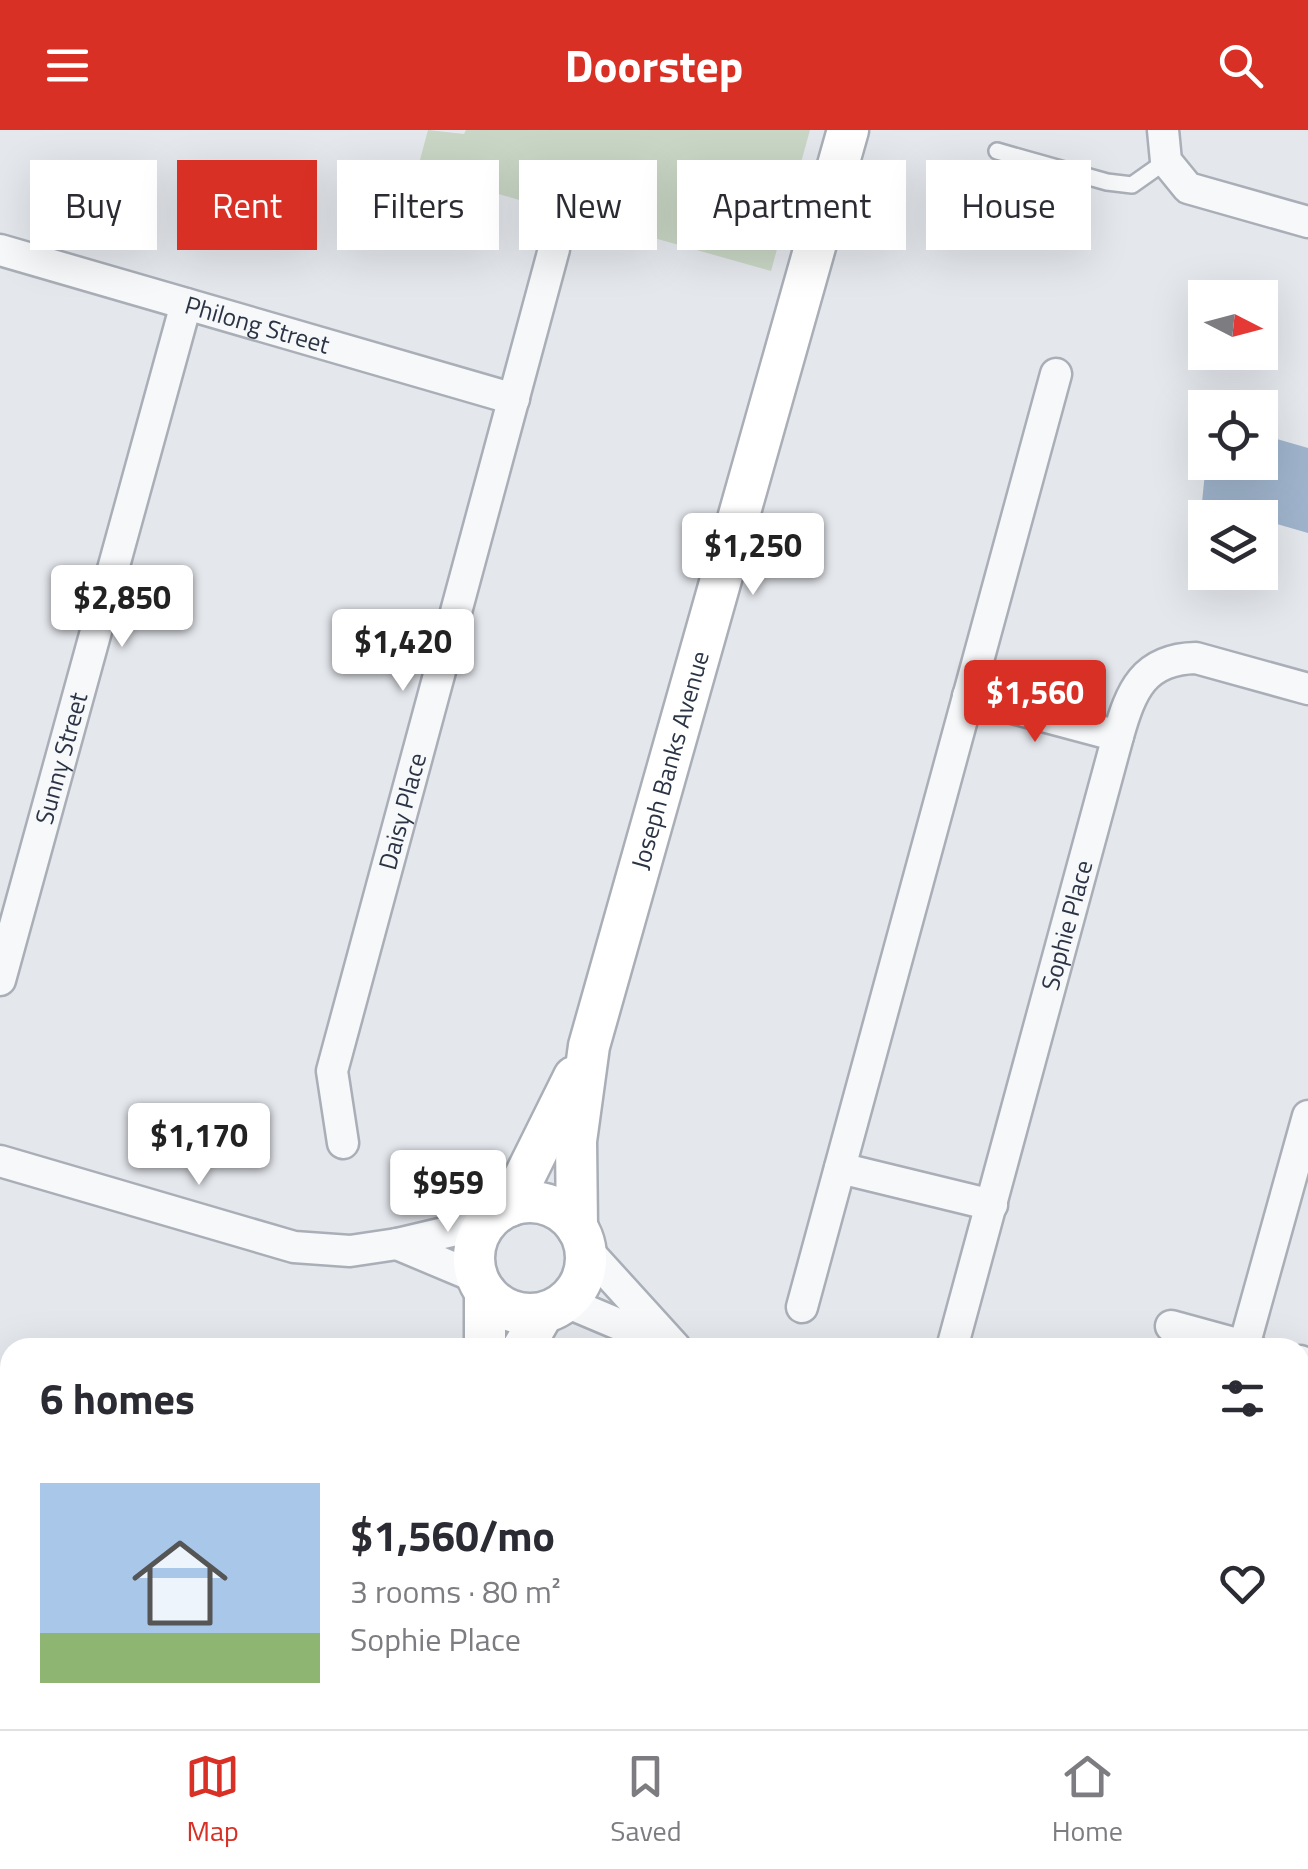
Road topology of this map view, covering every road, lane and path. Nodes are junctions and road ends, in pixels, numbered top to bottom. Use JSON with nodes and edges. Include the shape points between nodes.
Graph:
{"nodes":[{"id":1,"x":848,"y":130,"type":"edge"},
{"id":2,"x":1162,"y":130,"type":"edge"},
{"id":3,"x":997,"y":151,"type":"dead end"},
{"id":4,"x":1166,"y":161,"type":"junction"},
{"id":5,"x":1308,"y":222,"type":"edge"},
{"id":6,"x":0,"y":250,"type":"edge"},
{"id":7,"x":554,"y":250,"type":"edge"},
{"id":8,"x":186,"y":304,"type":"junction"},
{"id":9,"x":1056,"y":374,"type":"dead end"},
{"id":10,"x":514,"y":398,"type":"junction"},
{"id":11,"x":1308,"y":689,"type":"edge"},
{"id":12,"x":968,"y":696,"type":"junction"},
{"id":13,"x":1118,"y":736,"type":"junction"},
{"id":14,"x":0,"y":980,"type":"edge"},
{"id":15,"x":589,"y":1046,"type":"junction"},
{"id":16,"x":1308,"y":1116,"type":"edge"},
{"id":17,"x":343,"y":1143,"type":"dead end"},
{"id":18,"x":0,"y":1161,"type":"edge"},
{"id":19,"x":840,"y":1168,"type":"junction"},
{"id":20,"x":992,"y":1205,"type":"junction"},
{"id":21,"x":498,"y":1214,"type":"junction"},
{"id":22,"x":581,"y":1238,"type":"junction"},
{"id":23,"x":397,"y":1244,"type":"junction"},
{"id":24,"x":482,"y":1285,"type":"junction"},
{"id":25,"x":802,"y":1307,"type":"dead end"},
{"id":26,"x":553,"y":1308,"type":"junction"},
{"id":27,"x":1171,"y":1326,"type":"dead end"},
{"id":28,"x":485,"y":1338,"type":"edge"},
{"id":29,"x":530,"y":1338,"type":"edge"},
{"id":30,"x":651,"y":1338,"type":"edge"},
{"id":31,"x":666,"y":1338,"type":"edge"},
{"id":32,"x":955,"y":1338,"type":"edge"},
{"id":33,"x":1217,"y":1338,"type":"edge"},
{"id":34,"x":1249,"y":1338,"type":"edge"}],
"edges":[{"from":1,"to":15,"type":"street","name":"Joseph Banks Avenue"},
{"from":2,"to":4,"type":"street"},
{"from":3,"to":4,"type":"lane","via":[[1132,185]]},
{"from":4,"to":5,"type":"street","via":[[1188,188]]},
{"from":6,"to":8,"type":"street","name":"Philong Street"},
{"from":7,"to":10,"type":"street","name":"Daisy Place"},
{"from":8,"to":10,"type":"street","name":"Philong Street"},
{"from":8,"to":14,"type":"street","name":"Sunny Street"},
{"from":9,"to":12,"type":"street"},
{"from":10,"to":17,"type":"street","name":"Daisy Place","via":[[332,1070]]},
{"from":11,"to":13,"type":"street","name":"Sophie Place","via":[[1177,658],[1141,679]]},
{"from":12,"to":13,"type":"street"},
{"from":12,"to":19,"type":"street"},
{"from":13,"to":20,"type":"street","name":"Sophie Place"},
{"from":15,"to":21,"type":"street","name":"Joseph Banks Avenue"},
{"from":15,"to":22,"type":"street","name":"Joseph Banks Avenue","via":[[576,1141]]},
{"from":16,"to":34,"type":"street"},
{"from":18,"to":23,"type":"street","via":[[294,1247],[350,1251]]},
{"from":19,"to":20,"type":"street"},
{"from":19,"to":25,"type":"street"},
{"from":20,"to":32,"type":"street","name":"Sophie Place"},
{"from":21,"to":22,"type":"street","via":[[529,1202],[546,1204],[563,1213]]},
{"from":21,"to":23,"type":"street"},
{"from":21,"to":24,"type":"street","via":[[477,1242]]},
{"from":22,"to":26,"type":"street","via":[[582,1278]]},
{"from":22,"to":31,"type":"street"},
{"from":23,"to":24,"type":"street"},
{"from":24,"to":26,"type":"street","via":[[514,1312]]},
{"from":24,"to":28,"type":"street"},
{"from":26,"to":29,"type":"street"},
{"from":26,"to":30,"type":"street","via":[[566,1302]]},
{"from":27,"to":33,"type":"street"}]}
